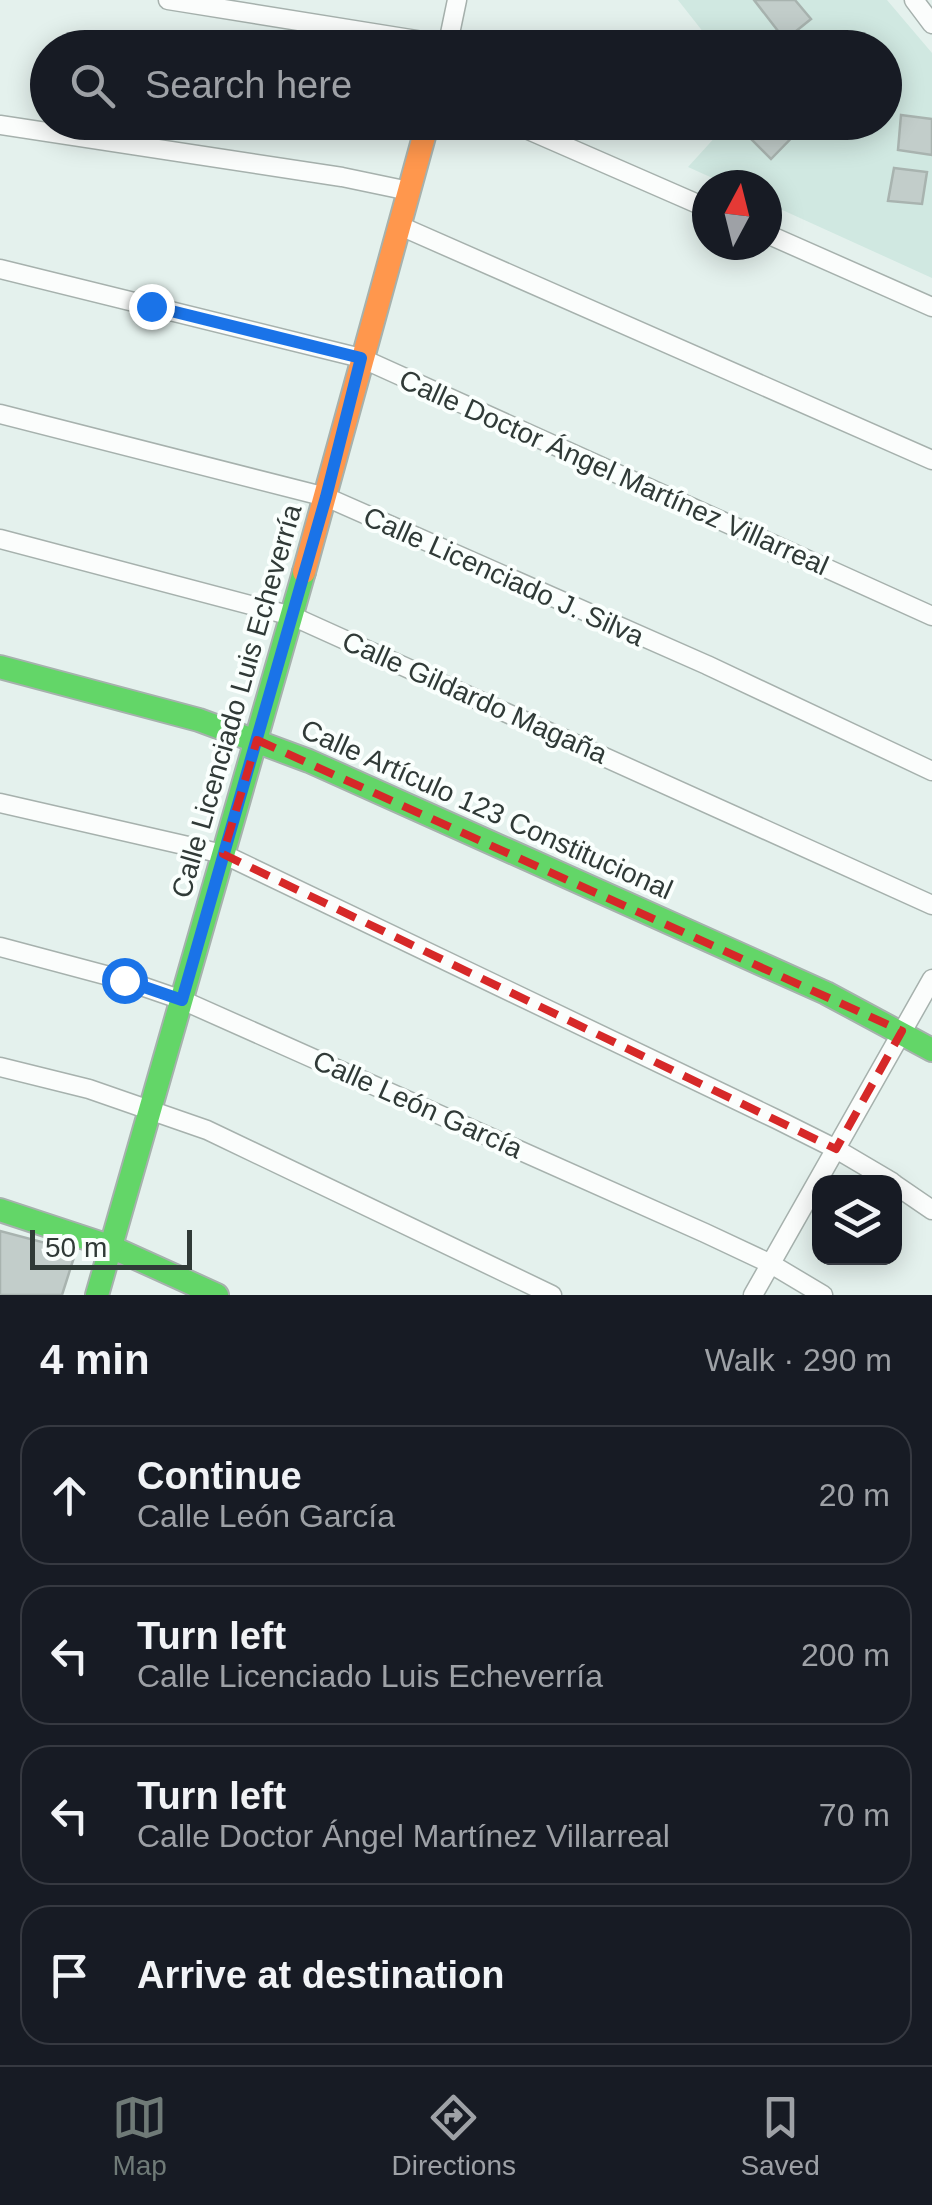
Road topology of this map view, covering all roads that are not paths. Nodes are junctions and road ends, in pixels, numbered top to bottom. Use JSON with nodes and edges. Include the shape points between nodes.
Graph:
{"nodes":[{"id":1,"x":168,"y":0,"type":"edge"},
{"id":2,"x":457,"y":0,"type":"edge"},
{"id":3,"x":914,"y":0,"type":"edge"},
{"id":4,"x":932,"y":24,"type":"edge"},
{"id":5,"x":350,"y":30,"type":"edge"},
{"id":6,"x":450,"y":30,"type":"edge"},
{"id":7,"x":0,"y":125,"type":"edge"},
{"id":8,"x":30,"y":130,"type":"edge"},
{"id":9,"x":99,"y":140,"type":"edge"},
{"id":10,"x":423,"y":140,"type":"edge"},
{"id":11,"x":551,"y":140,"type":"edge"},
{"id":12,"x":409,"y":191,"type":"junction"},
{"id":13,"x":692,"y":201,"type":"edge"},
{"id":14,"x":398,"y":225,"type":"junction"},
{"id":15,"x":782,"y":241,"type":"edge"},
{"id":16,"x":0,"y":269,"type":"edge"},
{"id":17,"x":932,"y":307,"type":"edge"},
{"id":18,"x":361,"y":358,"type":"junction"},
{"id":19,"x":0,"y":414,"type":"edge"},
{"id":20,"x":932,"y":460,"type":"edge"},
{"id":21,"x":326,"y":497,"type":"junction"},
{"id":22,"x":0,"y":539,"type":"edge"},
{"id":23,"x":292,"y":616,"type":"junction"},
{"id":24,"x":932,"y":616,"type":"edge"},
{"id":25,"x":0,"y":667,"type":"edge"},
{"id":26,"x":257,"y":740,"type":"junction"},
{"id":27,"x":932,"y":772,"type":"edge"},
{"id":28,"x":0,"y":803,"type":"edge"},
{"id":29,"x":223,"y":854,"type":"junction"},
{"id":30,"x":932,"y":905,"type":"edge"},
{"id":31,"x":0,"y":947,"type":"edge"},
{"id":32,"x":932,"y":978,"type":"edge"},
{"id":33,"x":182,"y":1000,"type":"junction"},
{"id":34,"x":902,"y":1031,"type":"junction"},
{"id":35,"x":932,"y":1050,"type":"edge"},
{"id":36,"x":0,"y":1067,"type":"edge"},
{"id":37,"x":148,"y":1112,"type":"junction"},
{"id":38,"x":836,"y":1149,"type":"junction"},
{"id":39,"x":880,"y":1175,"type":"edge"},
{"id":40,"x":902,"y":1189,"type":"edge"},
{"id":41,"x":0,"y":1210,"type":"edge"},
{"id":42,"x":932,"y":1210,"type":"edge"},
{"id":43,"x":109,"y":1246,"type":"junction"},
{"id":44,"x":771,"y":1264,"type":"junction"},
{"id":45,"x":97,"y":1295,"type":"edge"},
{"id":46,"x":217,"y":1295,"type":"edge"},
{"id":47,"x":552,"y":1295,"type":"edge"},
{"id":48,"x":753,"y":1295,"type":"edge"},
{"id":49,"x":822,"y":1295,"type":"edge"}],
"edges":[{"from":1,"to":5,"type":"street"},
{"from":2,"to":6,"type":"street"},
{"from":3,"to":4,"type":"street"},
{"from":7,"to":8,"type":"street"},
{"from":9,"to":12,"type":"street"},
{"from":10,"to":12,"type":"street","name":"Calle Licenciado Luis Echeverría"},
{"from":11,"to":13,"type":"street"},
{"from":12,"to":14,"type":"street","name":"Calle Licenciado Luis Echeverría"},
{"from":14,"to":18,"type":"street","name":"Calle Licenciado Luis Echeverría"},
{"from":14,"to":20,"type":"street"},
{"from":15,"to":17,"type":"street"},
{"from":16,"to":18,"type":"street","name":"Calle Doctor Ángel Martínez Villarreal"},
{"from":18,"to":21,"type":"street","name":"Calle Licenciado Luis Echeverría"},
{"from":18,"to":24,"type":"street","name":"Calle Doctor Ángel Martínez Villarreal"},
{"from":19,"to":21,"type":"street","name":"Calle Licenciado J. Silva"},
{"from":21,"to":23,"type":"street","name":"Calle Licenciado Luis Echeverría"},
{"from":21,"to":27,"type":"street","name":"Calle Licenciado J. Silva"},
{"from":22,"to":23,"type":"street","name":"Calle Gildardo Magaña"},
{"from":23,"to":26,"type":"street","name":"Calle Licenciado Luis Echeverría"},
{"from":23,"to":30,"type":"street","name":"Calle Gildardo Magaña"},
{"from":25,"to":26,"type":"street","name":"Calle Artículo 123 Constitucional"},
{"from":26,"to":29,"type":"street","name":"Calle Licenciado Luis Echeverría"},
{"from":26,"to":34,"type":"street","name":"Calle Artículo 123 Constitucional"},
{"from":28,"to":29,"type":"street"},
{"from":29,"to":33,"type":"street","name":"Calle Licenciado Luis Echeverría"},
{"from":29,"to":38,"type":"street"},
{"from":31,"to":33,"type":"street","name":"Calle León García"},
{"from":32,"to":34,"type":"street"},
{"from":33,"to":37,"type":"street","name":"Calle Licenciado Luis Echeverría"},
{"from":33,"to":44,"type":"street","name":"Calle León García"},
{"from":34,"to":35,"type":"street","name":"Calle Artículo 123 Constitucional"},
{"from":34,"to":38,"type":"street"},
{"from":36,"to":37,"type":"street","via":[[90,1089]]},
{"from":37,"to":43,"type":"street","name":"Calle Licenciado Luis Echeverría"},
{"from":37,"to":47,"type":"street","via":[[207,1130]]},
{"from":38,"to":39,"type":"street"},
{"from":38,"to":44,"type":"street"},
{"from":40,"to":42,"type":"street"},
{"from":41,"to":43,"type":"street"},
{"from":43,"to":45,"type":"street","name":"Calle Licenciado Luis Echeverría"},
{"from":43,"to":46,"type":"street"},
{"from":44,"to":48,"type":"street"},
{"from":44,"to":49,"type":"street","name":"Calle León García"}]}
